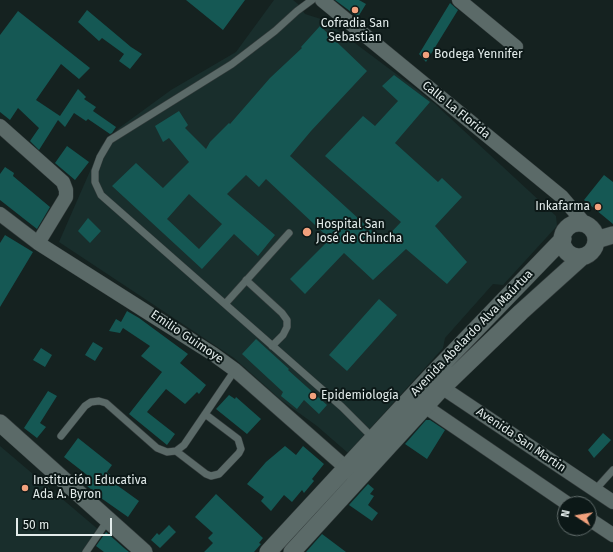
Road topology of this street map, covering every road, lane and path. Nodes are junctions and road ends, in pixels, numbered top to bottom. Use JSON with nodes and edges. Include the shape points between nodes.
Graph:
{"nodes":[{"id":1,"x":321,"y":0,"type":"edge"},
{"id":2,"x":460,"y":0,"type":"edge"},
{"id":3,"x":516,"y":47,"type":"dead end"},
{"id":4,"x":0,"y":126,"type":"edge"},
{"id":5,"x":0,"y":214,"type":"edge"},
{"id":6,"x":585,"y":224,"type":"junction"},
{"id":7,"x":289,"y":233,"type":"dead end"},
{"id":8,"x":613,"y":235,"type":"edge"},
{"id":9,"x":563,"y":238,"type":"junction"},
{"id":10,"x":596,"y":240,"type":"junction"},
{"id":11,"x":38,"y":243,"type":"junction"},
{"id":12,"x":582,"y":257,"type":"junction"},
{"id":13,"x":246,"y":280,"type":"junction"},
{"id":14,"x":505,"y":298,"type":"junction"},
{"id":15,"x":225,"y":304,"type":"junction"},
{"id":16,"x":521,"y":312,"type":"junction"},
{"id":17,"x":272,"y":346,"type":"junction"},
{"id":18,"x":235,"y":370,"type":"junction"},
{"id":19,"x":429,"y":378,"type":"junction"},
{"id":20,"x":442,"y":388,"type":"junction"},
{"id":21,"x":413,"y":395,"type":"junction"},
{"id":22,"x":426,"y":407,"type":"junction"},
{"id":23,"x":205,"y":414,"type":"junction"},
{"id":24,"x":0,"y":424,"type":"edge"},
{"id":25,"x":61,"y":436,"type":"dead end"},
{"id":26,"x":373,"y":438,"type":"junction"},
{"id":27,"x":176,"y":451,"type":"junction"},
{"id":28,"x":347,"y":467,"type":"junction"},
{"id":29,"x":613,"y":470,"type":"edge"},
{"id":30,"x":359,"y":480,"type":"junction"},
{"id":31,"x":595,"y":490,"type":"junction"},
{"id":32,"x":557,"y":496,"type":"edge"},
{"id":33,"x":613,"y":502,"type":"edge"},
{"id":34,"x":108,"y":520,"type":"junction"},
{"id":35,"x":597,"y":524,"type":"edge"},
{"id":36,"x":613,"y":535,"type":"edge"},
{"id":37,"x":86,"y":552,"type":"edge"},
{"id":38,"x":144,"y":552,"type":"edge"},
{"id":39,"x":268,"y":552,"type":"edge"},
{"id":40,"x":292,"y":552,"type":"edge"}],
"edges":[{"from":1,"to":6,"type":"street","name":"Calle La Florida","via":[[562,197]]},
{"from":1,"to":15,"type":"lane","via":[[296,11],[275,31],[232,64],[110,140],[95,171],[95,182],[101,195]]},
{"from":2,"to":3,"type":"street"},
{"from":4,"to":11,"type":"street","via":[[63,182],[66,190],[66,197]]},
{"from":5,"to":11,"type":"street","name":"Emilio Guimoye"},
{"from":6,"to":9,"type":"street","via":[[570,226]]},
{"from":6,"to":10,"type":"street","via":[[593,230]]},
{"from":7,"to":13,"type":"lane"},
{"from":8,"to":10,"type":"street"},
{"from":9,"to":12,"type":"street","via":[[568,253]]},
{"from":9,"to":14,"type":"street","name":"Avenida Abelardo Alva Maúrtua"},
{"from":10,"to":12,"type":"street","via":[[591,253]]},
{"from":11,"to":18,"type":"street","name":"Emilio Guimoye","via":[[179,331]]},
{"from":12,"to":16,"type":"street","name":"Avenida Abelardo Alva Maúrtua"},
{"from":13,"to":15,"type":"lane"},
{"from":13,"to":17,"type":"lane","via":[[287,320],[283,335]]},
{"from":14,"to":16,"type":"street"},
{"from":14,"to":19,"type":"street","name":"Avenida Abelardo Alva Maúrtua"},
{"from":15,"to":17,"type":"lane"},
{"from":16,"to":20,"type":"street","name":"Avenida Abelardo Alva Maúrtua"},
{"from":17,"to":26,"type":"lane","via":[[342,407]]},
{"from":18,"to":23,"type":"lane"},
{"from":18,"to":28,"type":"street","name":"Emilio Guimoye"},
{"from":19,"to":20,"type":"street","name":"Avenida San Martin"},
{"from":19,"to":21,"type":"street","name":"Avenida Abelardo Alva Maúrtua"},
{"from":20,"to":22,"type":"street","name":"Avenida Abelardo Alva Maúrtua"},
{"from":20,"to":31,"type":"street","name":"Avenida San Martin"},
{"from":21,"to":22,"type":"street"},
{"from":21,"to":26,"type":"street","name":"Avenida Abelardo Alva Maúrtua"},
{"from":22,"to":30,"type":"street","name":"Avenida Abelardo Alva Maúrtua"},
{"from":22,"to":32,"type":"street"},
{"from":23,"to":27,"type":"lane","via":[[184,445]]},
{"from":23,"to":27,"type":"lane","via":[[238,439],[241,449],[238,453],[219,474],[211,476]]},
{"from":24,"to":34,"type":"street"},
{"from":25,"to":27,"type":"lane","via":[[85,406],[99,401],[106,403],[157,448],[167,452]]},
{"from":26,"to":28,"type":"street","name":"Avenida Abelardo Alva Maúrtua"},
{"from":28,"to":30,"type":"street","name":"Emilio Guimoye"},
{"from":28,"to":39,"type":"street","name":"Avenida Abelardo Alva Maúrtua"},
{"from":29,"to":31,"type":"lane"},
{"from":30,"to":40,"type":"street","name":"Avenida Abelardo Alva Maúrtua"},
{"from":31,"to":33,"type":"street","name":"Avenida San Martin"},
{"from":34,"to":37,"type":"lane"},
{"from":34,"to":38,"type":"street"},
{"from":35,"to":36,"type":"street"}]}
